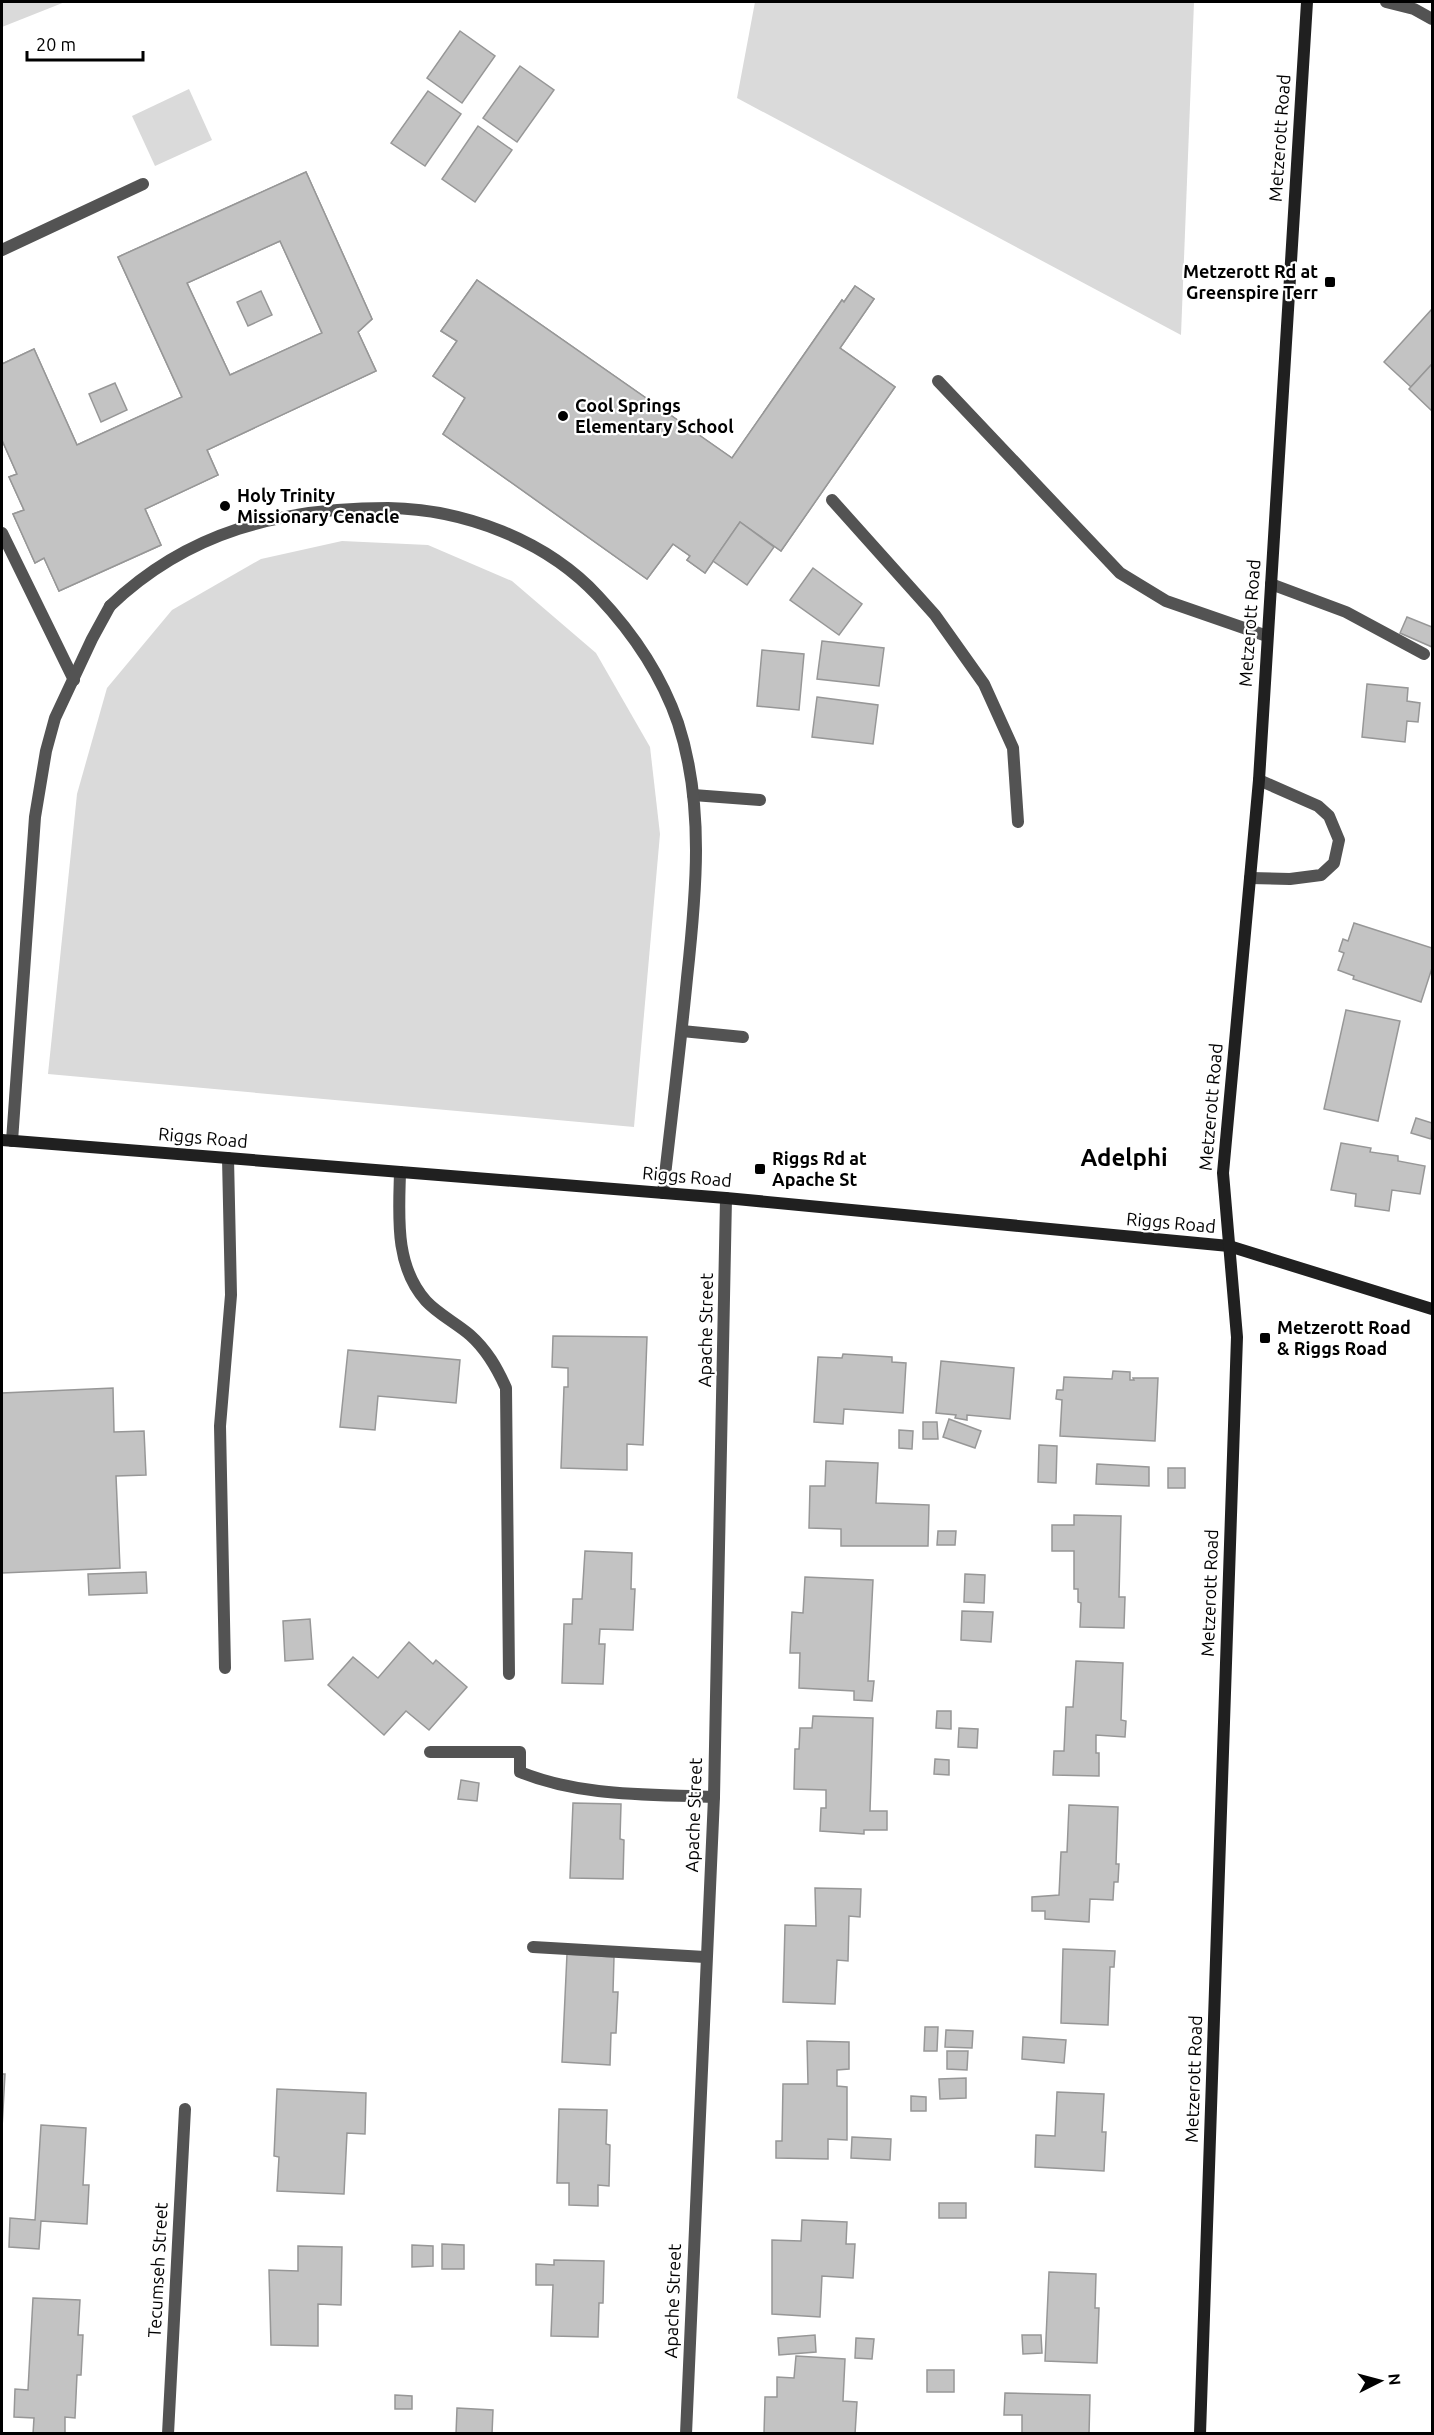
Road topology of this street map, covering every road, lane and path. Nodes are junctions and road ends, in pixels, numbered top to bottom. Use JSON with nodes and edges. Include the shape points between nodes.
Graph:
{"nodes":[{"id":1,"x":1307,"y":2,"type":"edge"},
{"id":2,"x":1386,"y":2,"type":"edge"},
{"id":3,"x":1432,"y":19,"type":"edge"},
{"id":4,"x":143,"y":184,"type":"dead end"},
{"id":5,"x":2,"y":250,"type":"edge"},
{"id":6,"x":939,"y":381,"type":"dead end"},
{"id":7,"x":832,"y":500,"type":"dead end"},
{"id":8,"x":2,"y":533,"type":"edge"},
{"id":9,"x":1271,"y":584,"type":"junction"},
{"id":10,"x":1267,"y":636,"type":"junction"},
{"id":11,"x":1424,"y":654,"type":"dead end"},
{"id":12,"x":74,"y":680,"type":"junction"},
{"id":13,"x":1258,"y":780,"type":"junction"},
{"id":14,"x":693,"y":795,"type":"junction"},
{"id":15,"x":760,"y":800,"type":"dead end"},
{"id":16,"x":1018,"y":822,"type":"dead end"},
{"id":17,"x":1250,"y":879,"type":"junction"},
{"id":18,"x":682,"y":1031,"type":"junction"},
{"id":19,"x":743,"y":1037,"type":"dead end"},
{"id":20,"x":7,"y":1140,"type":"edge"},
{"id":21,"x":228,"y":1158,"type":"junction"},
{"id":22,"x":400,"y":1172,"type":"junction"},
{"id":23,"x":663,"y":1193,"type":"junction"},
{"id":24,"x":726,"y":1198,"type":"junction"},
{"id":25,"x":1229,"y":1246,"type":"junction"},
{"id":26,"x":1432,"y":1309,"type":"edge"},
{"id":27,"x":225,"y":1668,"type":"dead end"},
{"id":28,"x":508,"y":1674,"type":"dead end"},
{"id":29,"x":430,"y":1752,"type":"dead end"},
{"id":30,"x":714,"y":1797,"type":"junction"},
{"id":31,"x":533,"y":1947,"type":"dead end"},
{"id":32,"x":705,"y":1956,"type":"junction"},
{"id":33,"x":185,"y":2109,"type":"dead end"},
{"id":34,"x":168,"y":2433,"type":"edge"},
{"id":35,"x":686,"y":2433,"type":"edge"},
{"id":36,"x":1200,"y":2433,"type":"edge"}],
"edges":[{"from":1,"to":9,"type":"street","name":"Metzerott Road"},
{"from":2,"to":3,"type":"street","via":[[1414,9]]},
{"from":4,"to":5,"type":"street"},
{"from":6,"to":10,"type":"street","via":[[1120,573],[1166,601]]},
{"from":7,"to":16,"type":"street","via":[[935,615],[984,684],[1013,748]]},
{"from":8,"to":12,"type":"street"},
{"from":9,"to":10,"type":"street","name":"Metzerott Road"},
{"from":9,"to":11,"type":"street","via":[[1346,612]]},
{"from":10,"to":13,"type":"street","name":"Metzerott Road"},
{"from":12,"to":14,"type":"street","via":[[110,606],[153,569],[206,542],[292,514],[349,508],[442,512],[475,521],[556,558],[580,577],[638,641],[662,683],[679,726]]},
{"from":12,"to":20,"type":"street","via":[[55,718],[35,817]]},
{"from":13,"to":17,"type":"street","name":"Metzerott Road"},
{"from":13,"to":17,"type":"street","via":[[1318,806],[1329,816],[1339,840],[1334,863],[1321,874]]},
{"from":14,"to":15,"type":"street"},
{"from":14,"to":18,"type":"street","via":[[694,910]]},
{"from":17,"to":25,"type":"street","name":"Metzerott Road","via":[[1222,1173]]},
{"from":18,"to":19,"type":"street"},
{"from":18,"to":23,"type":"street"},
{"from":20,"to":21,"type":"street","name":"Riggs Road"},
{"from":21,"to":22,"type":"street","name":"Riggs Road"},
{"from":21,"to":27,"type":"street","via":[[231,1295],[220,1426]]},
{"from":22,"to":23,"type":"street","name":"Riggs Road"},
{"from":22,"to":28,"type":"street","via":[[399,1235],[407,1268],[425,1300],[472,1336],[494,1361],[506,1388]]},
{"from":23,"to":24,"type":"street","name":"Riggs Road"},
{"from":24,"to":25,"type":"street","name":"Riggs Road"},
{"from":24,"to":30,"type":"street","name":"Apache Street"},
{"from":25,"to":26,"type":"street","name":"Riggs Road"},
{"from":25,"to":36,"type":"street","name":"Metzerott Road","via":[[1237,1337]]},
{"from":29,"to":30,"type":"street","via":[[520,1752],[520,1772],[552,1785],[603,1792]]},
{"from":30,"to":32,"type":"street","name":"Apache Street"},
{"from":31,"to":32,"type":"street"},
{"from":32,"to":35,"type":"street","name":"Apache Street"},
{"from":33,"to":34,"type":"street","name":"Tecumseh Street"}]}
